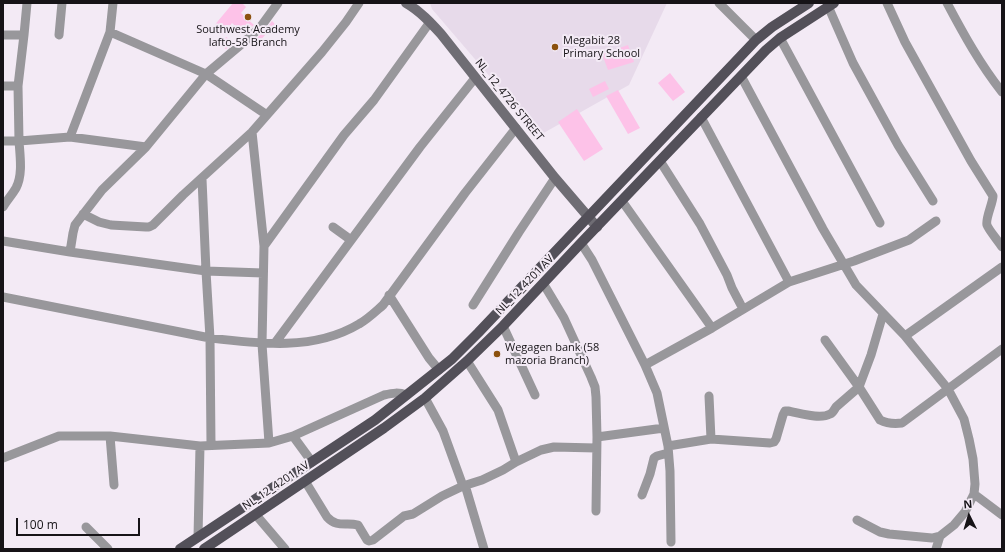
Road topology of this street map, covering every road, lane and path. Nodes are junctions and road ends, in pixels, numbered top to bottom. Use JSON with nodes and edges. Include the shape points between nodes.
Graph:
{"nodes":[{"id":1,"x":26,"y":3,"type":"edge"},
{"id":2,"x":62,"y":3,"type":"edge"},
{"id":3,"x":113,"y":3,"type":"edge"},
{"id":4,"x":278,"y":3,"type":"edge"},
{"id":5,"x":359,"y":3,"type":"edge"},
{"id":6,"x":406,"y":3,"type":"edge"},
{"id":7,"x":808,"y":3,"type":"edge"},
{"id":8,"x":887,"y":3,"type":"edge"},
{"id":9,"x":947,"y":3,"type":"edge"},
{"id":10,"x":723,"y":4,"type":"edge"},
{"id":11,"x":831,"y":5,"type":"edge"},
{"id":12,"x":430,"y":22,"type":"junction"},
{"id":13,"x":110,"y":32,"type":"junction"},
{"id":14,"x":3,"y":35,"type":"edge"},
{"id":15,"x":24,"y":35,"type":"junction"},
{"id":16,"x":59,"y":35,"type":"dead end"},
{"id":17,"x":780,"y":38,"type":"junction"},
{"id":18,"x":756,"y":40,"type":"junction"},
{"id":19,"x":206,"y":74,"type":"junction"},
{"id":20,"x":741,"y":76,"type":"junction"},
{"id":21,"x":475,"y":78,"type":"junction"},
{"id":22,"x":3,"y":86,"type":"edge"},
{"id":23,"x":18,"y":86,"type":"junction"},
{"id":24,"x":1002,"y":92,"type":"edge"},
{"id":25,"x":267,"y":115,"type":"junction"},
{"id":26,"x":701,"y":117,"type":"junction"},
{"id":27,"x":516,"y":128,"type":"junction"},
{"id":28,"x":252,"y":132,"type":"junction"},
{"id":29,"x":70,"y":137,"type":"junction"},
{"id":30,"x":3,"y":141,"type":"edge"},
{"id":31,"x":19,"y":141,"type":"junction"},
{"id":32,"x":146,"y":147,"type":"junction"},
{"id":33,"x":660,"y":161,"type":"junction"},
{"id":34,"x":202,"y":178,"type":"junction"},
{"id":35,"x":555,"y":178,"type":"junction"},
{"id":36,"x":622,"y":201,"type":"junction"},
{"id":37,"x":933,"y":201,"type":"dead end"},
{"id":38,"x":4,"y":205,"type":"edge"},
{"id":39,"x":83,"y":214,"type":"junction"},
{"id":40,"x":588,"y":217,"type":"junction"},
{"id":41,"x":936,"y":221,"type":"dead end"},
{"id":42,"x":880,"y":223,"type":"dead end"},
{"id":43,"x":333,"y":227,"type":"dead end"},
{"id":44,"x":597,"y":227,"type":"junction"},
{"id":45,"x":351,"y":240,"type":"junction"},
{"id":46,"x":3,"y":241,"type":"edge"},
{"id":47,"x":581,"y":243,"type":"junction"},
{"id":48,"x":264,"y":246,"type":"junction"},
{"id":49,"x":1002,"y":247,"type":"edge"},
{"id":50,"x":70,"y":252,"type":"junction"},
{"id":51,"x":843,"y":264,"type":"junction"},
{"id":52,"x":1002,"y":267,"type":"edge"},
{"id":53,"x":206,"y":271,"type":"junction"},
{"id":54,"x":263,"y":273,"type":"junction"},
{"id":55,"x":789,"y":282,"type":"junction"},
{"id":56,"x":543,"y":283,"type":"junction"},
{"id":57,"x":389,"y":295,"type":"junction"},
{"id":58,"x":3,"y":297,"type":"edge"},
{"id":59,"x":473,"y":305,"type":"dead end"},
{"id":60,"x":743,"y":309,"type":"junction"},
{"id":61,"x":883,"y":314,"type":"junction"},
{"id":62,"x":503,"y":326,"type":"junction"},
{"id":63,"x":712,"y":328,"type":"junction"},
{"id":64,"x":905,"y":336,"type":"junction"},
{"id":65,"x":210,"y":338,"type":"junction"},
{"id":66,"x":825,"y":340,"type":"dead end"},
{"id":67,"x":275,"y":343,"type":"junction"},
{"id":68,"x":262,"y":344,"type":"junction"},
{"id":69,"x":1002,"y":349,"type":"edge"},
{"id":70,"x":466,"y":361,"type":"junction"},
{"id":71,"x":645,"y":365,"type":"junction"},
{"id":72,"x":439,"y":370,"type":"junction"},
{"id":73,"x":859,"y":387,"type":"junction"},
{"id":74,"x":948,"y":389,"type":"junction"},
{"id":75,"x":407,"y":395,"type":"junction"},
{"id":76,"x":535,"y":395,"type":"dead end"},
{"id":77,"x":709,"y":396,"type":"dead end"},
{"id":78,"x":425,"y":398,"type":"junction"},
{"id":79,"x":664,"y":428,"type":"junction"},
{"id":80,"x":110,"y":436,"type":"junction"},
{"id":81,"x":293,"y":436,"type":"junction"},
{"id":82,"x":597,"y":437,"type":"junction"},
{"id":83,"x":711,"y":439,"type":"junction"},
{"id":84,"x":269,"y":443,"type":"junction"},
{"id":85,"x":211,"y":445,"type":"junction"},
{"id":86,"x":200,"y":446,"type":"junction"},
{"id":87,"x":596,"y":448,"type":"junction"},
{"id":88,"x":668,"y":449,"type":"junction"},
{"id":89,"x":3,"y":458,"type":"edge"},
{"id":90,"x":312,"y":462,"type":"junction"},
{"id":91,"x":516,"y":462,"type":"junction"},
{"id":92,"x":305,"y":481,"type":"junction"},
{"id":93,"x":114,"y":485,"type":"dead end"},
{"id":94,"x":464,"y":485,"type":"junction"},
{"id":95,"x":974,"y":494,"type":"junction"},
{"id":96,"x":642,"y":495,"type":"dead end"},
{"id":97,"x":596,"y":511,"type":"dead end"},
{"id":98,"x":256,"y":514,"type":"junction"},
{"id":99,"x":1002,"y":515,"type":"edge"},
{"id":100,"x":857,"y":520,"type":"dead end"},
{"id":101,"x":86,"y":527,"type":"dead end"},
{"id":102,"x":940,"y":536,"type":"junction"},
{"id":103,"x":198,"y":537,"type":"junction"},
{"id":104,"x":671,"y":542,"type":"dead end"},
{"id":105,"x":108,"y":549,"type":"edge"},
{"id":106,"x":180,"y":549,"type":"edge"},
{"id":107,"x":204,"y":549,"type":"edge"},
{"id":108,"x":285,"y":549,"type":"edge"},
{"id":109,"x":484,"y":549,"type":"edge"},
{"id":110,"x":936,"y":549,"type":"edge"}],
"edges":[{"from":1,"to":15,"type":"street"},
{"from":2,"to":16,"type":"street"},
{"from":3,"to":13,"type":"street"},
{"from":4,"to":19,"type":"street","via":[[250,37]]},
{"from":5,"to":25,"type":"street","via":[[322,52]]},
{"from":6,"to":12,"type":"street","name":"NL_12_4726 STREET"},
{"from":7,"to":18,"type":"main road","name":"NL_12_4201 AV"},
{"from":8,"to":49,"type":"street","via":[[904,42],[971,161],[994,196],[986,224]]},
{"from":9,"to":24,"type":"street","via":[[971,47]]},
{"from":10,"to":18,"type":"street"},
{"from":11,"to":17,"type":"main road","name":"NL_12_4201 AV"},
{"from":11,"to":37,"type":"street","via":[[857,70],[898,145]]},
{"from":12,"to":21,"type":"street","name":"NL_12_4726 STREET"},
{"from":12,"to":48,"type":"street"},
{"from":13,"to":19,"type":"street"},
{"from":13,"to":29,"type":"street"},
{"from":14,"to":15,"type":"street"},
{"from":15,"to":23,"type":"street"},
{"from":17,"to":20,"type":"main road","name":"NL_12_4201 AV"},
{"from":17,"to":42,"type":"street"},
{"from":18,"to":40,"type":"main road","name":"NL_12_4201 AV"},
{"from":19,"to":25,"type":"street"},
{"from":19,"to":32,"type":"street"},
{"from":20,"to":26,"type":"main road","name":"NL_12_4201 AV"},
{"from":20,"to":51,"type":"street"},
{"from":21,"to":27,"type":"street","name":"NL_12_4726 STREET"},
{"from":21,"to":45,"type":"street"},
{"from":22,"to":23,"type":"street"},
{"from":23,"to":31,"type":"street"},
{"from":25,"to":28,"type":"street"},
{"from":26,"to":33,"type":"main road","name":"NL_12_4201 AV"},
{"from":26,"to":55,"type":"street"},
{"from":27,"to":35,"type":"street","name":"NL_12_4726 STREET"},
{"from":27,"to":57,"type":"street"},
{"from":28,"to":34,"type":"street"},
{"from":28,"to":48,"type":"street"},
{"from":29,"to":31,"type":"street"},
{"from":29,"to":32,"type":"street"},
{"from":30,"to":31,"type":"street"},
{"from":31,"to":38,"type":"street","via":[[19,182]]},
{"from":32,"to":39,"type":"street","via":[[102,190]]},
{"from":33,"to":36,"type":"main road","name":"NL_12_4201 AV"},
{"from":33,"to":60,"type":"street","via":[[700,224]]},
{"from":34,"to":39,"type":"street","via":[[149,227],[111,225]]},
{"from":34,"to":53,"type":"street"},
{"from":35,"to":40,"type":"street","name":"NL_12_4726 STREET"},
{"from":35,"to":59,"type":"street"},
{"from":36,"to":44,"type":"main road","name":"NL_12_4201 AV"},
{"from":36,"to":63,"type":"street"},
{"from":39,"to":50,"type":"street","via":[[72,233]]},
{"from":40,"to":44,"type":"street","name":"NL_12_4726 STREET"},
{"from":40,"to":72,"type":"main road","name":"NL_12_4201 AV","via":[[478,333]]},
{"from":41,"to":51,"type":"street","via":[[908,240]]},
{"from":43,"to":45,"type":"street"},
{"from":44,"to":47,"type":"main road","name":"NL_12_4201 AV"},
{"from":45,"to":67,"type":"street"},
{"from":46,"to":50,"type":"street"},
{"from":47,"to":56,"type":"main road","name":"NL_12_4201 AV"},
{"from":47,"to":71,"type":"street"},
{"from":48,"to":54,"type":"street"},
{"from":50,"to":53,"type":"street"},
{"from":51,"to":55,"type":"street"},
{"from":51,"to":61,"type":"street","via":[[856,285]]},
{"from":52,"to":64,"type":"street"},
{"from":53,"to":54,"type":"street"},
{"from":53,"to":65,"type":"street"},
{"from":54,"to":68,"type":"street"},
{"from":55,"to":60,"type":"street"},
{"from":56,"to":62,"type":"main road","name":"NL_12_4201 AV"},
{"from":56,"to":82,"type":"street","via":[[564,318],[595,387]]},
{"from":57,"to":67,"type":"street","via":[[383,306],[373,315],[339,334],[299,343]]},
{"from":57,"to":72,"type":"street"},
{"from":58,"to":65,"type":"street"},
{"from":60,"to":63,"type":"street"},
{"from":61,"to":64,"type":"street"},
{"from":61,"to":73,"type":"street"},
{"from":62,"to":70,"type":"main road","name":"NL_12_4201 AV"},
{"from":62,"to":76,"type":"street"},
{"from":63,"to":71,"type":"street"},
{"from":64,"to":74,"type":"street"},
{"from":65,"to":68,"type":"street"},
{"from":65,"to":85,"type":"street"},
{"from":66,"to":73,"type":"street"},
{"from":67,"to":68,"type":"street"},
{"from":68,"to":84,"type":"street"},
{"from":69,"to":74,"type":"street"},
{"from":70,"to":78,"type":"main road","name":"NL_12_4201 AV"},
{"from":70,"to":91,"type":"street","via":[[498,410]]},
{"from":71,"to":79,"type":"street","via":[[657,393]]},
{"from":72,"to":75,"type":"main road","name":"NL_12_4201 AV"},
{"from":73,"to":74,"type":"street","via":[[880,420],[894,424],[902,423]]},
{"from":73,"to":83,"type":"street","via":[[829,415],[785,411],[774,442]]},
{"from":74,"to":95,"type":"street","via":[[964,419],[969,439],[973,459]]},
{"from":75,"to":81,"type":"street","via":[[384,395]]},
{"from":75,"to":90,"type":"main road","name":"NL_12_4201 AV","via":[[376,420]]},
{"from":77,"to":83,"type":"street"},
{"from":78,"to":92,"type":"main road","name":"NL_12_4201 AV"},
{"from":78,"to":94,"type":"street","via":[[443,431]]},
{"from":79,"to":82,"type":"street"},
{"from":79,"to":88,"type":"street"},
{"from":80,"to":86,"type":"street"},
{"from":80,"to":89,"type":"street","via":[[59,436]]},
{"from":80,"to":93,"type":"street"},
{"from":81,"to":84,"type":"street"},
{"from":81,"to":90,"type":"street"},
{"from":82,"to":87,"type":"street"},
{"from":83,"to":88,"type":"street"},
{"from":84,"to":85,"type":"street"},
{"from":85,"to":86,"type":"street"},
{"from":86,"to":103,"type":"street"},
{"from":87,"to":91,"type":"street","via":[[547,448]]},
{"from":87,"to":97,"type":"street"},
{"from":88,"to":96,"type":"street","via":[[654,458]]},
{"from":88,"to":104,"type":"street"},
{"from":90,"to":103,"type":"main road","name":"NL_12_4201 AV"},
{"from":91,"to":94,"type":"street","via":[[482,480]]},
{"from":92,"to":94,"type":"street","via":[[331,521],[336,524],[358,525],[369,541],[404,516],[413,514]]},
{"from":92,"to":98,"type":"main road","name":"NL_12_4201 AV"},
{"from":94,"to":109,"type":"street"},
{"from":95,"to":99,"type":"street"},
{"from":95,"to":102,"type":"street","via":[[965,512]]},
{"from":98,"to":107,"type":"main road","name":"NL_12_4201 AV"},
{"from":98,"to":108,"type":"street"},
{"from":100,"to":102,"type":"street","via":[[889,534],[932,538]]},
{"from":101,"to":105,"type":"street"},
{"from":102,"to":110,"type":"street"},
{"from":103,"to":106,"type":"main road","name":"NL_12_4201 AV"}]}
